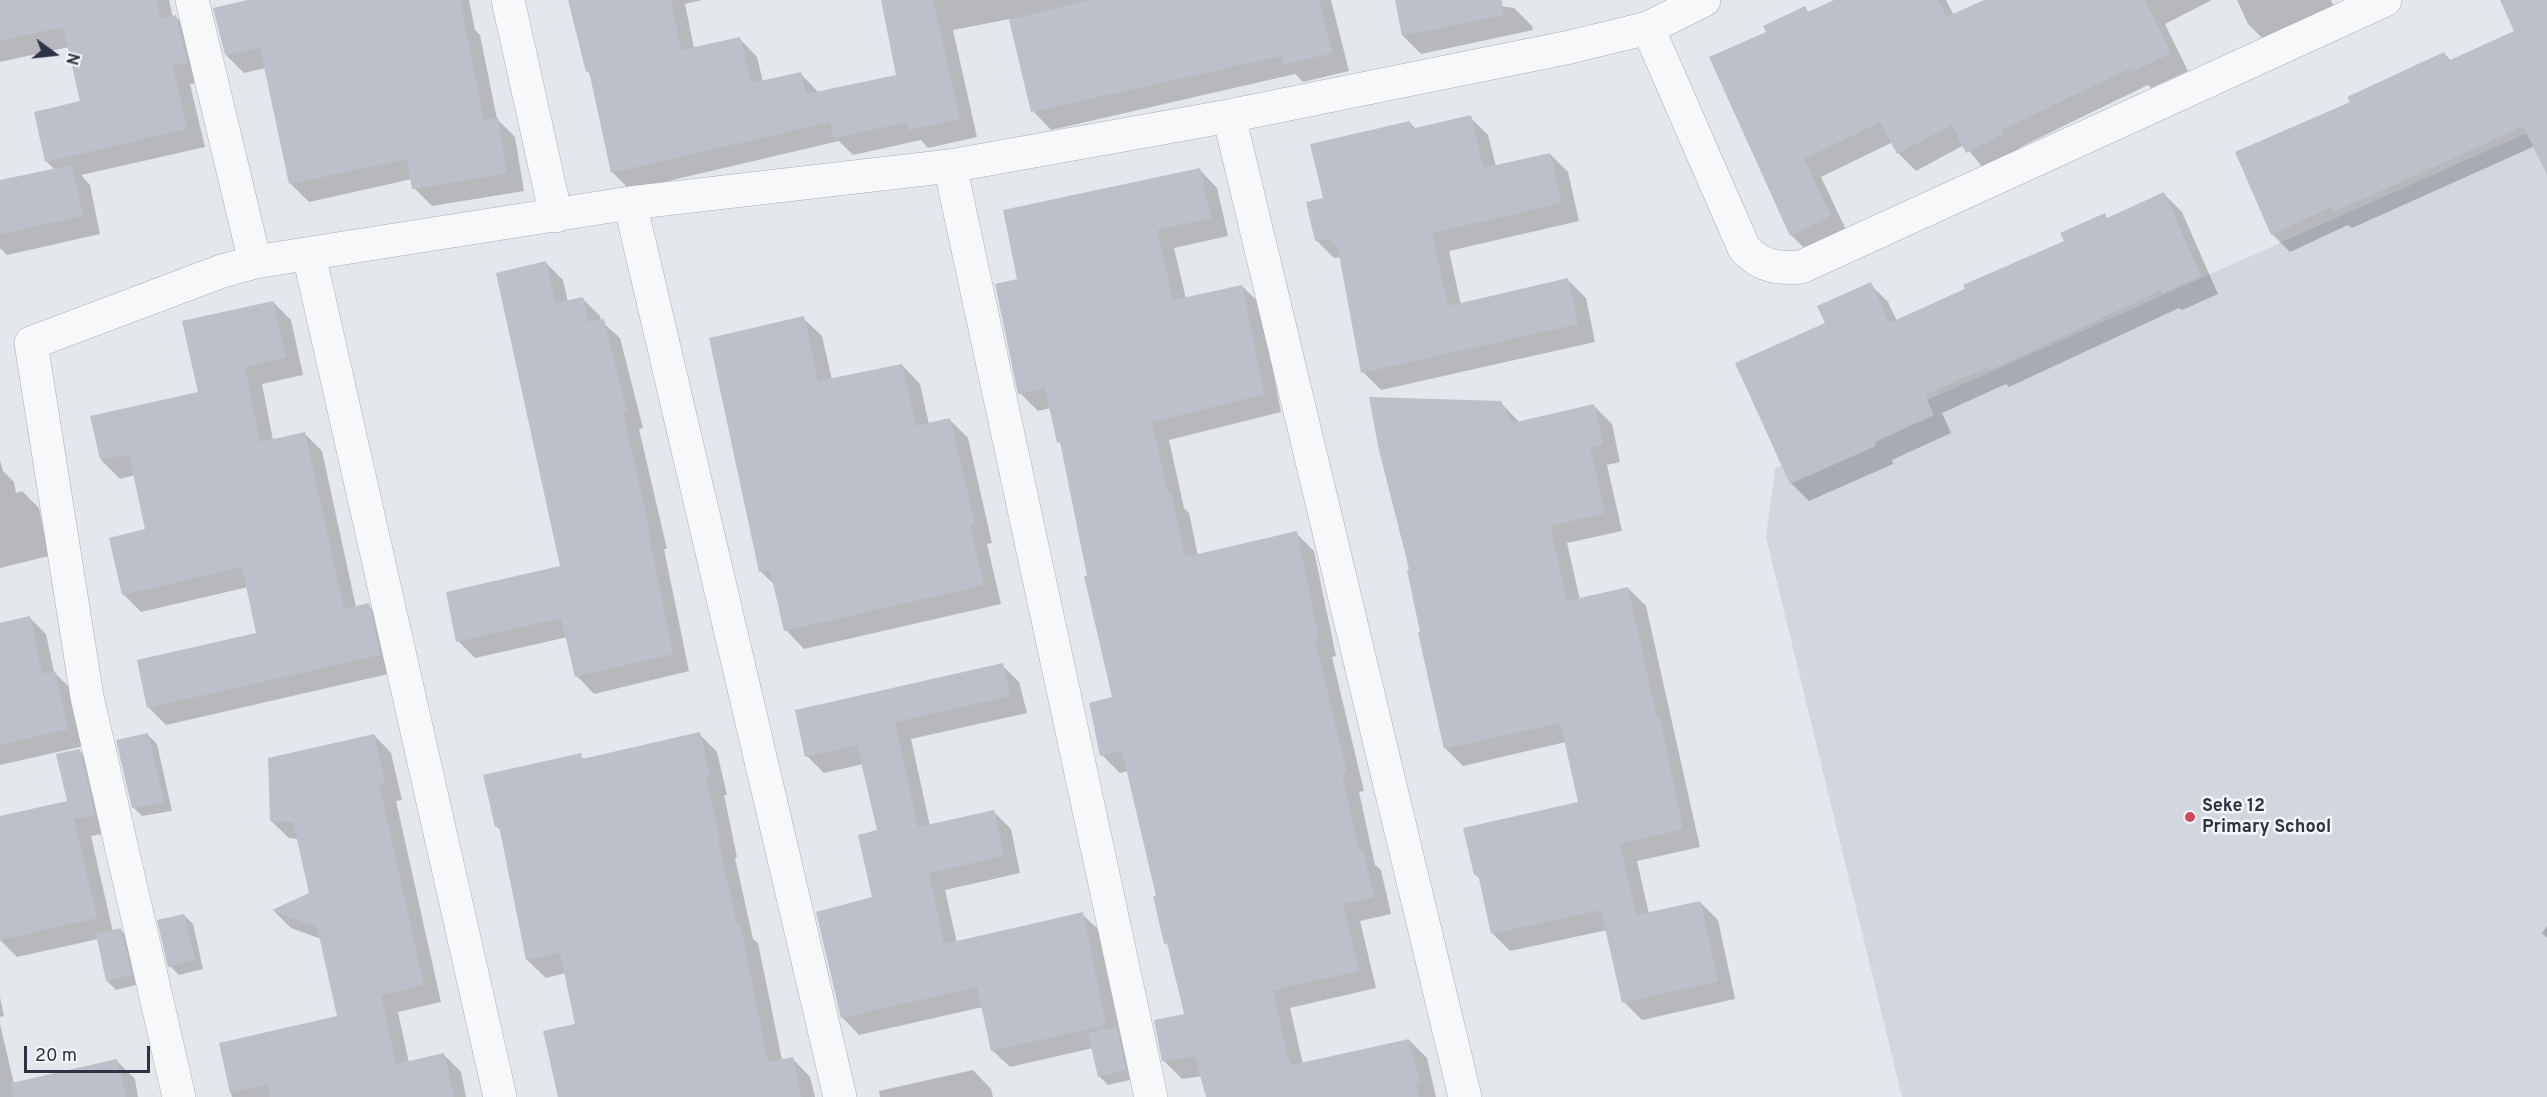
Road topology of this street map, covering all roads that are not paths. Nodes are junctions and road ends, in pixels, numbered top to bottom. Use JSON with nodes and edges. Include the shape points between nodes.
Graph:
{"nodes":[{"id":1,"x":192,"y":0,"type":"edge"},
{"id":2,"x":508,"y":0,"type":"edge"},
{"id":3,"x":1704,"y":0,"type":"edge"},
{"id":4,"x":2385,"y":0,"type":"edge"},
{"id":5,"x":1648,"y":28,"type":"junction"},
{"id":6,"x":1229,"y":116,"type":"junction"},
{"id":7,"x":950,"y":166,"type":"junction"},
{"id":8,"x":630,"y":203,"type":"junction"},
{"id":9,"x":556,"y":216,"type":"junction"},
{"id":10,"x":309,"y":255,"type":"junction"},
{"id":11,"x":255,"y":262,"type":"junction"},
{"id":12,"x":178,"y":1097,"type":"edge"},
{"id":13,"x":500,"y":1097,"type":"edge"},
{"id":14,"x":840,"y":1097,"type":"edge"},
{"id":15,"x":1151,"y":1097,"type":"edge"},
{"id":16,"x":1465,"y":1097,"type":"edge"}],
"edges":[{"from":1,"to":11,"type":"street"},
{"from":2,"to":9,"type":"street"},
{"from":3,"to":5,"type":"street"},
{"from":4,"to":5,"type":"street","via":[[1792,268],[1755,260],[1744,248]]},
{"from":5,"to":6,"type":"street"},
{"from":6,"to":7,"type":"street"},
{"from":6,"to":16,"type":"street"},
{"from":7,"to":8,"type":"street"},
{"from":7,"to":15,"type":"street"},
{"from":8,"to":9,"type":"street"},
{"from":8,"to":14,"type":"street"},
{"from":9,"to":10,"type":"street"},
{"from":10,"to":11,"type":"street"},
{"from":10,"to":13,"type":"street"},
{"from":11,"to":12,"type":"street","via":[[31,343],[87,697]]}]}
